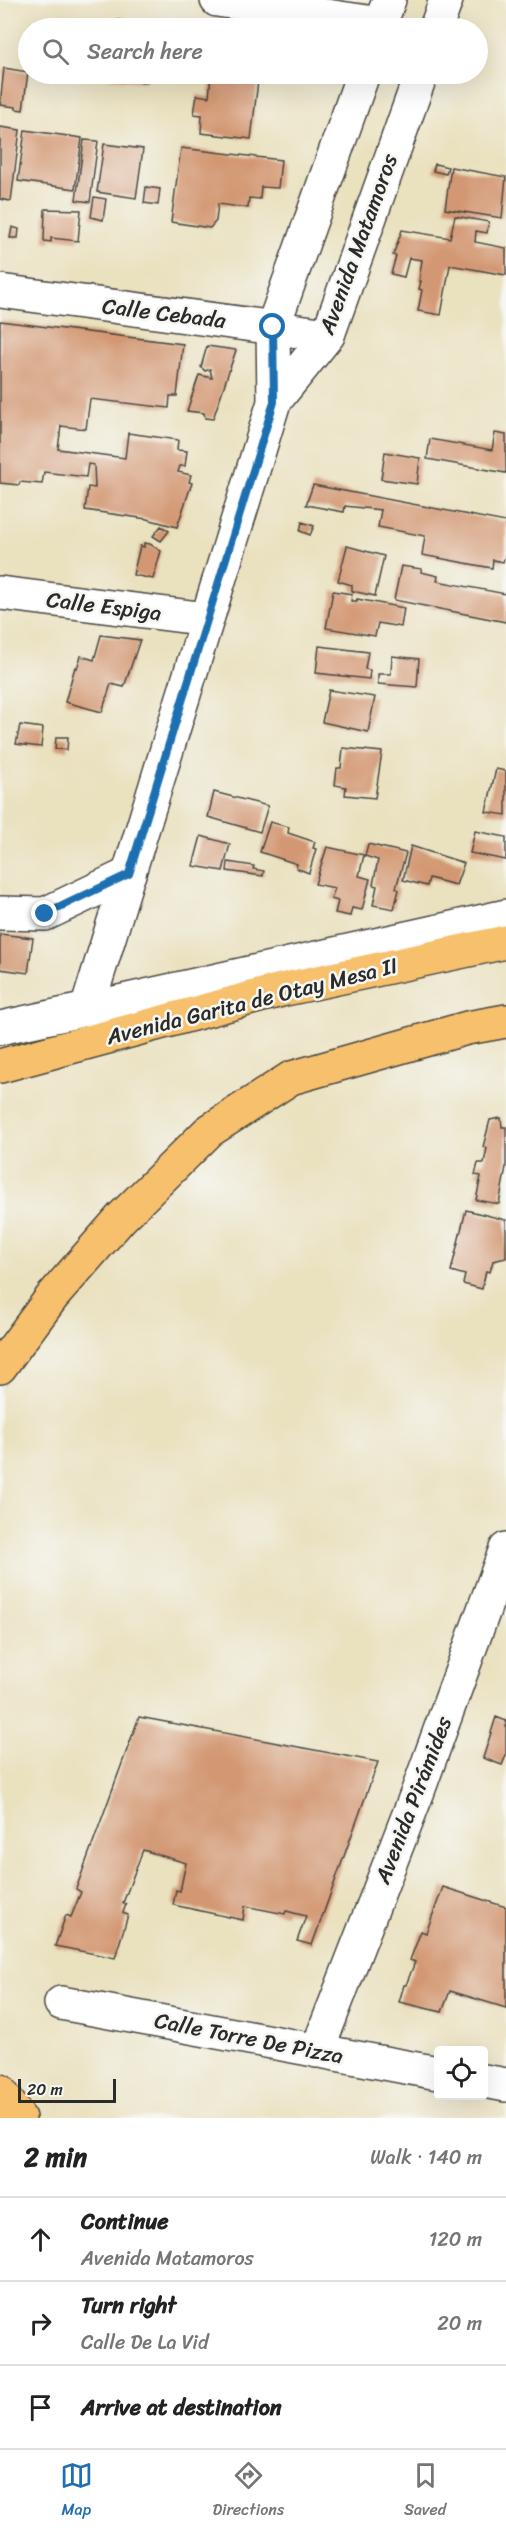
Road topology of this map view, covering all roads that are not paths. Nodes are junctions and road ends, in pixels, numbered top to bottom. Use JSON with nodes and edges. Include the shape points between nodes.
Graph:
{"nodes":[{"id":1,"x":217,"y":0,"type":"edge"},
{"id":2,"x":446,"y":0,"type":"edge"},
{"id":3,"x":383,"y":18,"type":"edge"},
{"id":4,"x":440,"y":18,"type":"edge"},
{"id":5,"x":359,"y":84,"type":"edge"},
{"id":6,"x":416,"y":84,"type":"edge"},
{"id":7,"x":0,"y":291,"type":"edge"},
{"id":8,"x":273,"y":327,"type":"junction"},
{"id":9,"x":328,"y":335,"type":"junction"},
{"id":10,"x":274,"y":402,"type":"junction"},
{"id":11,"x":0,"y":593,"type":"edge"},
{"id":12,"x":207,"y":619,"type":"junction"},
{"id":13,"x":129,"y":874,"type":"junction"},
{"id":14,"x":0,"y":913,"type":"edge"},
{"id":15,"x":506,"y":916,"type":"edge"},
{"id":16,"x":506,"y":942,"type":"edge"},
{"id":17,"x":87,"y":1009,"type":"junction"},
{"id":18,"x":506,"y":1021,"type":"edge"},
{"id":19,"x":0,"y":1028,"type":"edge"},
{"id":20,"x":0,"y":1066,"type":"edge"},
{"id":21,"x":0,"y":1367,"type":"edge"},
{"id":22,"x":506,"y":1549,"type":"edge"},
{"id":23,"x":61,"y":2003,"type":"dead end"},
{"id":24,"x":316,"y":2050,"type":"junction"},
{"id":25,"x":434,"y":2072,"type":"edge"},
{"id":26,"x":488,"y":2082,"type":"edge"},
{"id":27,"x":506,"y":2085,"type":"edge"},
{"id":28,"x":0,"y":2091,"type":"edge"},
{"id":29,"x":19,"y":2118,"type":"edge"}],
"edges":[{"from":1,"to":3,"type":"street"},
{"from":2,"to":4,"type":"street"},
{"from":5,"to":8,"type":"street","name":"Avenida Matamoros"},
{"from":6,"to":9,"type":"street","name":"Avenida Matamoros"},
{"from":7,"to":8,"type":"street","name":"Calle Cebada"},
{"from":8,"to":9,"type":"street","name":"Calle Cebada"},
{"from":8,"to":10,"type":"street","name":"Avenida Matamoros"},
{"from":9,"to":10,"type":"street","name":"Avenida Matamoros"},
{"from":10,"to":12,"type":"street","name":"Avenida Matamoros"},
{"from":11,"to":12,"type":"street","name":"Calle Espiga"},
{"from":12,"to":13,"type":"street","name":"Avenida Matamoros"},
{"from":13,"to":14,"type":"street","via":[[45,914]]},
{"from":13,"to":17,"type":"street","name":"Avenida Matamoros"},
{"from":15,"to":17,"type":"street"},
{"from":16,"to":20,"type":"highway","name":"Avenida Garita de Otay Mesa II","via":[[280,990]]},
{"from":17,"to":19,"type":"street"},
{"from":18,"to":21,"type":"highway","via":[[467,1028],[291,1078],[208,1131],[121,1218],[52,1297]]},
{"from":22,"to":24,"type":"street","name":"Avenida Pirámides","via":[[418,1791]]},
{"from":23,"to":24,"type":"street","name":"Calle Torre De Pizza"},
{"from":24,"to":25,"type":"street","name":"Calle Torre De Pizza"},
{"from":26,"to":27,"type":"street"},
{"from":28,"to":29,"type":"highway"}]}
